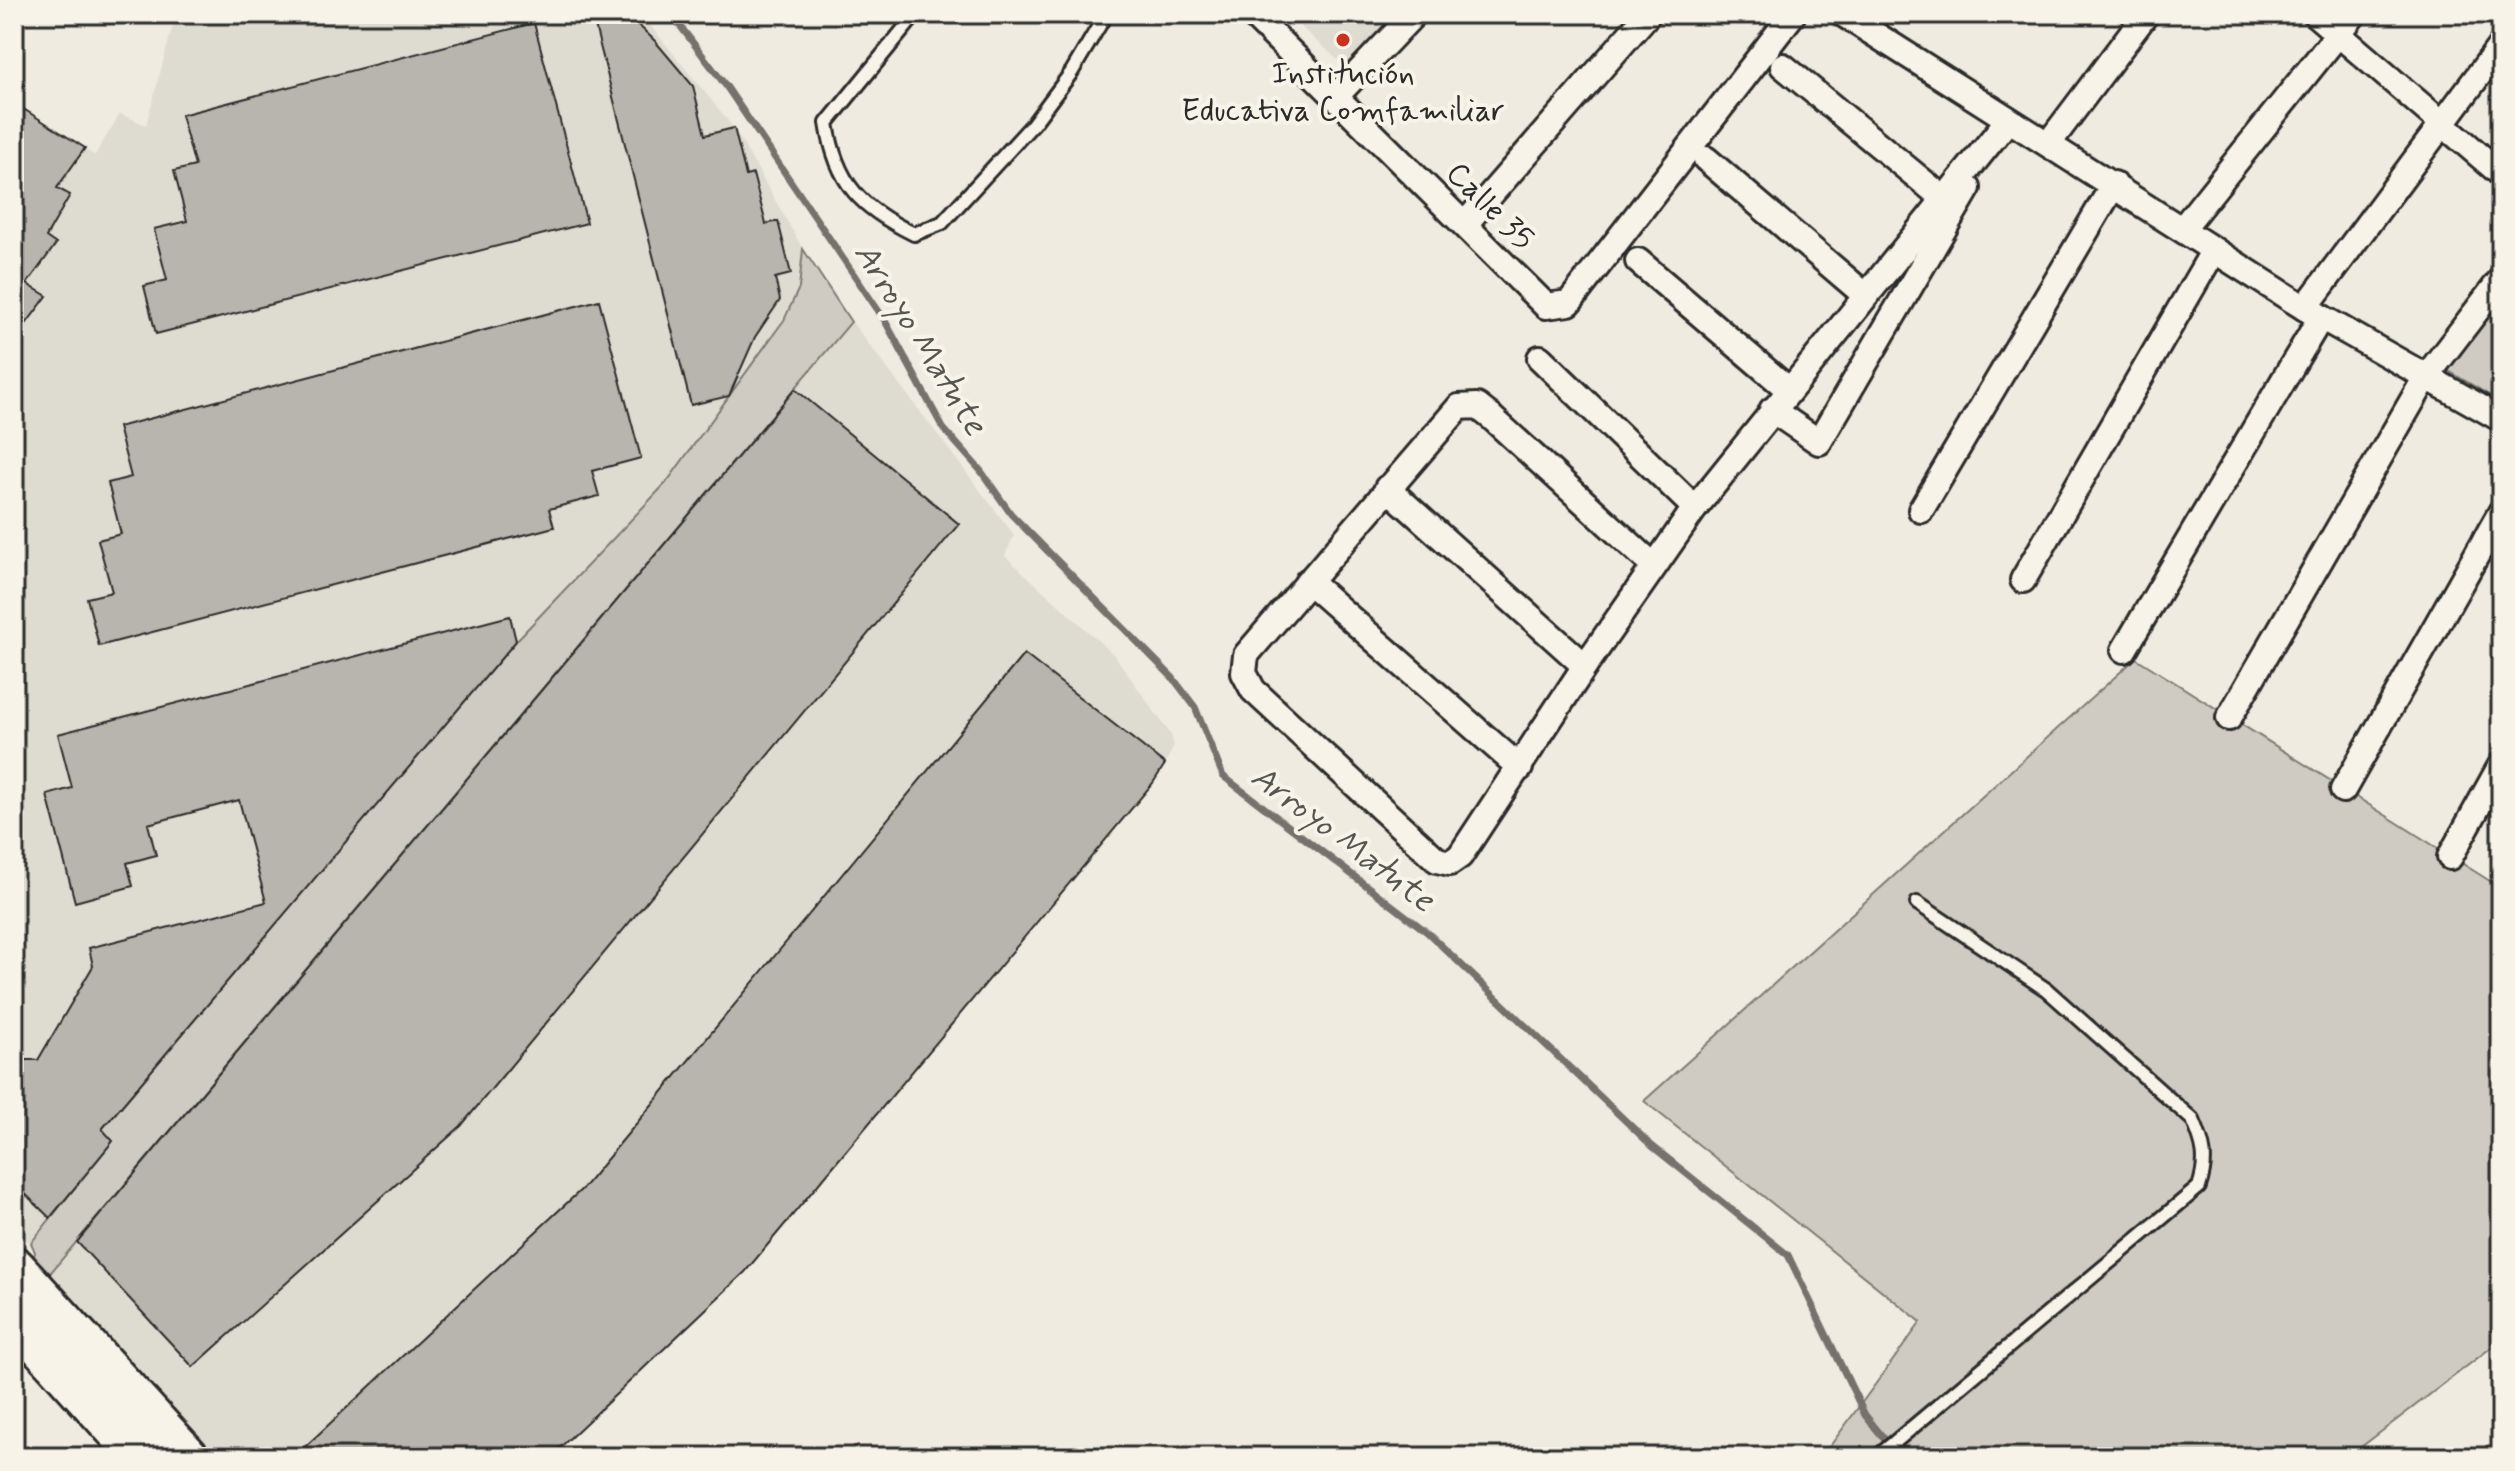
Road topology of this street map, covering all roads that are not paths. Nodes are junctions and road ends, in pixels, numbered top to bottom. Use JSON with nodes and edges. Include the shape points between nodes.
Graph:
{"nodes":[{"id":1,"x":916,"y":14,"type":"edge"},
{"id":2,"x":1106,"y":14,"type":"edge"},
{"id":3,"x":1252,"y":14,"type":"edge"},
{"id":4,"x":1414,"y":14,"type":"edge"},
{"id":5,"x":1648,"y":14,"type":"edge"},
{"id":6,"x":1793,"y":14,"type":"edge"},
{"id":7,"x":2146,"y":14,"type":"edge"},
{"id":8,"x":2315,"y":14,"type":"edge"},
{"id":9,"x":2354,"y":14,"type":"edge"},
{"id":10,"x":1856,"y":18,"type":"edge"},
{"id":11,"x":2339,"y":34,"type":"junction"},
{"id":12,"x":2501,"y":45,"type":"edge"},
{"id":13,"x":1783,"y":66,"type":"dead end"},
{"id":14,"x":1337,"y":95,"type":"junction"},
{"id":15,"x":2008,"y":120,"type":"junction"},
{"id":16,"x":2441,"y":124,"type":"junction"},
{"id":17,"x":2049,"y":143,"type":"junction"},
{"id":18,"x":1706,"y":159,"type":"dead end"},
{"id":19,"x":2501,"y":174,"type":"edge"},
{"id":20,"x":2114,"y":184,"type":"junction"},
{"id":21,"x":1944,"y":199,"type":"junction"},
{"id":22,"x":1465,"y":224,"type":"junction"},
{"id":23,"x":2183,"y":228,"type":"junction"},
{"id":24,"x":2214,"y":250,"type":"junction"},
{"id":25,"x":1638,"y":261,"type":"dead end"},
{"id":26,"x":2501,"y":279,"type":"edge"},
{"id":27,"x":1865,"y":295,"type":"junction"},
{"id":28,"x":2313,"y":312,"type":"junction"},
{"id":29,"x":1540,"y":358,"type":"dead end"},
{"id":30,"x":2426,"y":377,"type":"junction"},
{"id":31,"x":1789,"y":390,"type":"junction"},
{"id":32,"x":1772,"y":410,"type":"junction"},
{"id":33,"x":2501,"y":419,"type":"edge"},
{"id":34,"x":1387,"y":488,"type":"junction"},
{"id":35,"x":1695,"y":508,"type":"junction"},
{"id":36,"x":1921,"y":510,"type":"dead end"},
{"id":37,"x":2501,"y":512,"type":"edge"},
{"id":38,"x":1654,"y":566,"type":"junction"},
{"id":39,"x":2023,"y":580,"type":"dead end"},
{"id":40,"x":1308,"y":581,"type":"junction"},
{"id":41,"x":2124,"y":650,"type":"dead end"},
{"id":42,"x":1585,"y":666,"type":"junction"},
{"id":43,"x":2229,"y":718,"type":"dead end"},
{"id":44,"x":2501,"y":765,"type":"edge"},
{"id":45,"x":1520,"y":768,"type":"junction"},
{"id":46,"x":2343,"y":790,"type":"dead end"},
{"id":47,"x":2450,"y":857,"type":"dead end"},
{"id":48,"x":1917,"y":903,"type":"dead end"},
{"id":49,"x":14,"y":1267,"type":"edge"},
{"id":50,"x":14,"y":1317,"type":"edge"},
{"id":51,"x":1880,"y":1454,"type":"edge"},
{"id":52,"x":141,"y":1457,"type":"edge"},
{"id":53,"x":188,"y":1457,"type":"edge"}],
"edges":[{"from":1,"to":2,"type":"lane","via":[[827,123],[834,161],[845,183],[877,216],[914,234],[942,223],[1033,124]]},
{"from":3,"to":14,"type":"street","name":"Calle 35"},
{"from":4,"to":14,"type":"street"},
{"from":5,"to":22,"type":"street"},
{"from":6,"to":22,"type":"street","name":"Calle 35","via":[[1569,303],[1546,306]]},
{"from":7,"to":17,"type":"street"},
{"from":8,"to":11,"type":"street"},
{"from":9,"to":11,"type":"street"},
{"from":10,"to":15,"type":"street"},
{"from":11,"to":16,"type":"street"},
{"from":11,"to":23,"type":"street"},
{"from":12,"to":16,"type":"street"},
{"from":13,"to":21,"type":"street"},
{"from":14,"to":22,"type":"street","name":"Calle 35"},
{"from":15,"to":17,"type":"street"},
{"from":15,"to":21,"type":"street"},
{"from":15,"to":32,"type":"street","via":[[1819,442]]},
{"from":16,"to":19,"type":"street"},
{"from":16,"to":28,"type":"street"},
{"from":17,"to":20,"type":"street"},
{"from":18,"to":27,"type":"street"},
{"from":20,"to":23,"type":"street"},
{"from":20,"to":36,"type":"street"},
{"from":21,"to":27,"type":"street"},
{"from":23,"to":24,"type":"street"},
{"from":24,"to":28,"type":"street"},
{"from":24,"to":39,"type":"street"},
{"from":25,"to":31,"type":"street"},
{"from":26,"to":30,"type":"street"},
{"from":27,"to":31,"type":"street"},
{"from":28,"to":30,"type":"street"},
{"from":28,"to":41,"type":"street"},
{"from":29,"to":35,"type":"street"},
{"from":30,"to":33,"type":"street"},
{"from":30,"to":43,"type":"street"},
{"from":31,"to":32,"type":"street"},
{"from":32,"to":35,"type":"street"},
{"from":34,"to":38,"type":"street","via":[[1459,407],[1477,406]]},
{"from":34,"to":40,"type":"street"},
{"from":34,"to":42,"type":"street"},
{"from":35,"to":38,"type":"street"},
{"from":37,"to":46,"type":"street"},
{"from":38,"to":42,"type":"street"},
{"from":40,"to":45,"type":"street"},
{"from":40,"to":45,"type":"street","via":[[1246,655],[1244,673],[1253,690],[1437,860],[1450,863],[1460,856]]},
{"from":42,"to":45,"type":"street"},
{"from":44,"to":47,"type":"street"},
{"from":48,"to":51,"type":"lane","via":[[2047,990],[2193,1120],[2205,1146],[2206,1165],[2199,1187]]},
{"from":49,"to":53,"type":"highway"},
{"from":50,"to":52,"type":"highway"}]}
